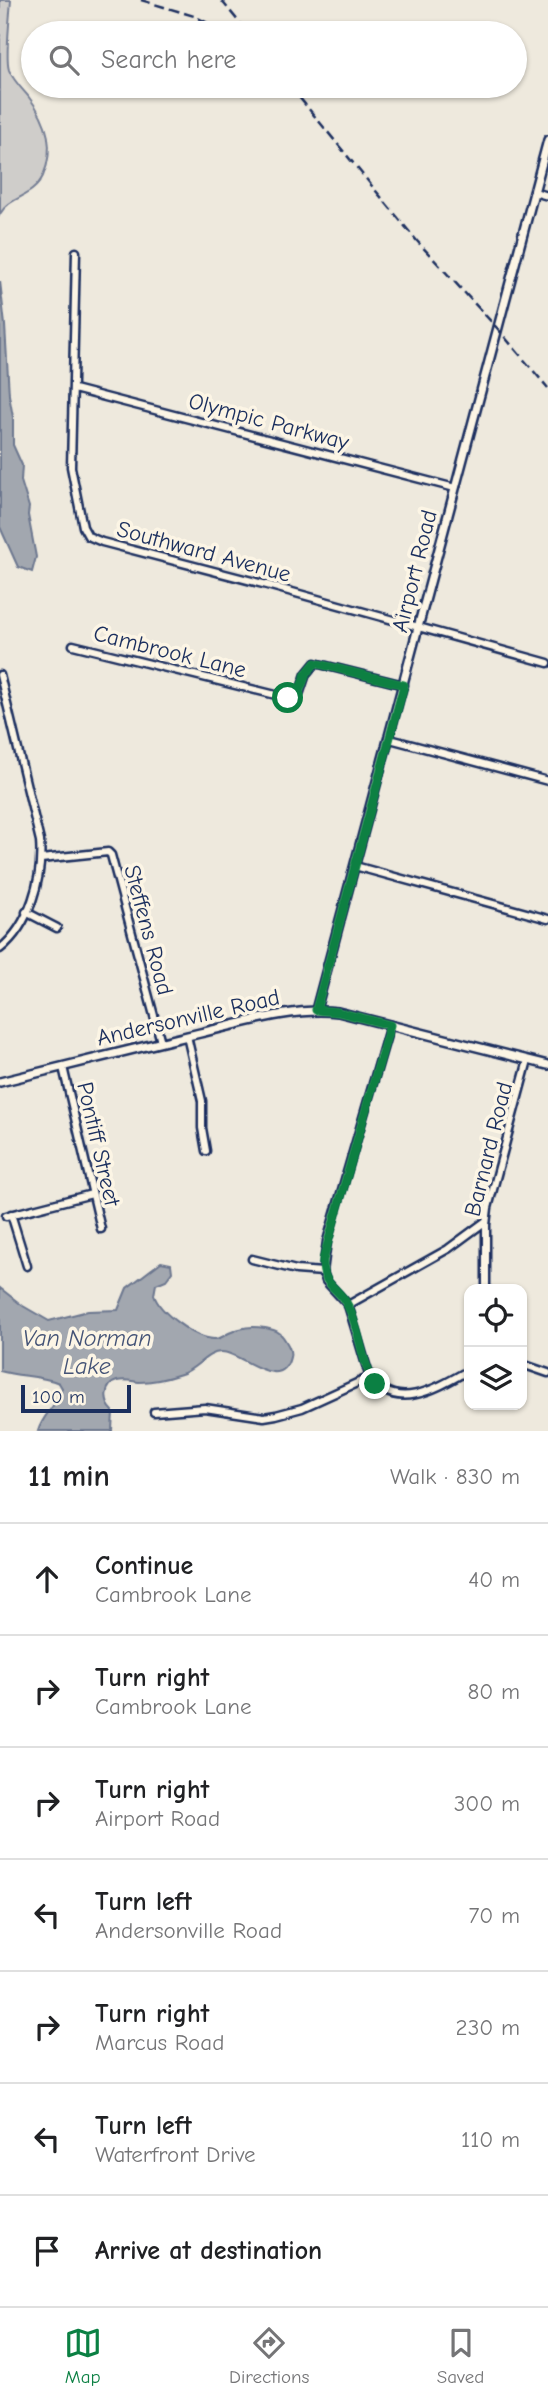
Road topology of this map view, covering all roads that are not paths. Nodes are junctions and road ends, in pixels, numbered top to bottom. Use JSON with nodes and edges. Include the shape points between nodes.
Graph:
{"nodes":[{"id":1,"x":548,"y":140,"type":"edge"},
{"id":2,"x":534,"y":192,"type":"junction"},
{"id":3,"x":548,"y":196,"type":"edge"},
{"id":4,"x":76,"y":252,"type":"dead end"},
{"id":5,"x":74,"y":389,"type":"junction"},
{"id":6,"x":455,"y":488,"type":"junction"},
{"id":7,"x":420,"y":628,"type":"junction"},
{"id":8,"x":73,"y":645,"type":"dead end"},
{"id":9,"x":548,"y":663,"type":"edge"},
{"id":10,"x":0,"y":675,"type":"edge"},
{"id":11,"x":404,"y":685,"type":"junction"},
{"id":12,"x":2,"y":695,"type":"edge"},
{"id":13,"x":390,"y":739,"type":"junction"},
{"id":14,"x":548,"y":781,"type":"edge"},
{"id":15,"x":41,"y":859,"type":"junction"},
{"id":16,"x":355,"y":866,"type":"junction"},
{"id":17,"x":26,"y":912,"type":"junction"},
{"id":18,"x":548,"y":919,"type":"edge"},
{"id":19,"x":57,"y":928,"type":"dead end"},
{"id":20,"x":0,"y":949,"type":"edge"},
{"id":21,"x":316,"y":1010,"type":"junction"},
{"id":22,"x":390,"y":1025,"type":"junction"},
{"id":23,"x":187,"y":1036,"type":"junction"},
{"id":24,"x":161,"y":1042,"type":"junction"},
{"id":25,"x":528,"y":1060,"type":"junction"},
{"id":26,"x":548,"y":1065,"type":"edge"},
{"id":27,"x":62,"y":1067,"type":"junction"},
{"id":28,"x":0,"y":1082,"type":"edge"},
{"id":29,"x":206,"y":1151,"type":"dead end"},
{"id":30,"x":92,"y":1194,"type":"junction"},
{"id":31,"x":486,"y":1221,"type":"junction"},
{"id":32,"x":101,"y":1229,"type":"dead end"},
{"id":33,"x":252,"y":1259,"type":"dead end"},
{"id":34,"x":27,"y":1266,"type":"dead end"},
{"id":35,"x":323,"y":1272,"type":"junction"},
{"id":36,"x":486,"y":1284,"type":"edge"},
{"id":37,"x":348,"y":1305,"type":"junction"},
{"id":38,"x":527,"y":1366,"type":"edge"},
{"id":39,"x":464,"y":1372,"type":"edge"},
{"id":40,"x":548,"y":1373,"type":"edge"},
{"id":41,"x":370,"y":1377,"type":"junction"},
{"id":42,"x":154,"y":1412,"type":"dead end"}],
"edges":[{"from":1,"to":2,"type":"street","name":"Airport Road"},
{"from":2,"to":3,"type":"street"},
{"from":2,"to":6,"type":"street","name":"Airport Road"},
{"from":4,"to":5,"type":"street","name":"Southward Avenue"},
{"from":5,"to":6,"type":"street","name":"Olympic Parkway"},
{"from":5,"to":7,"type":"street","name":"Southward Avenue","via":[[71,467],[83,527],[91,539]]},
{"from":6,"to":7,"type":"street","name":"Airport Road"},
{"from":7,"to":9,"type":"street","name":"Southward Avenue"},
{"from":7,"to":11,"type":"street","name":"Airport Road"},
{"from":8,"to":11,"type":"street","name":"Cambrook Lane","via":[[288,698],[299,692],[315,663]]},
{"from":10,"to":12,"type":"street"},
{"from":11,"to":13,"type":"street","name":"Airport Road"},
{"from":12,"to":15,"type":"street"},
{"from":13,"to":14,"type":"street"},
{"from":13,"to":16,"type":"street","name":"Airport Road"},
{"from":15,"to":17,"type":"street","via":[[37,886]]},
{"from":15,"to":24,"type":"street","name":"Steffens Road","via":[[97,852],[111,855]]},
{"from":16,"to":18,"type":"street"},
{"from":16,"to":21,"type":"street","name":"Airport Road"},
{"from":17,"to":19,"type":"street"},
{"from":17,"to":20,"type":"street"},
{"from":21,"to":22,"type":"street","name":"Andersonville Road"},
{"from":21,"to":23,"type":"street","name":"Andersonville Road"},
{"from":22,"to":25,"type":"street","name":"Andersonville Road"},
{"from":22,"to":35,"type":"street","via":[[327,1241]]},
{"from":23,"to":24,"type":"street","name":"Andersonville Road"},
{"from":23,"to":29,"type":"street","via":[[202,1101]]},
{"from":24,"to":27,"type":"street","name":"Andersonville Road"},
{"from":25,"to":26,"type":"street","name":"Andersonville Road"},
{"from":25,"to":31,"type":"street","name":"Barnard Road"},
{"from":27,"to":28,"type":"street","name":"Andersonville Road"},
{"from":27,"to":30,"type":"street","name":"Pontiff Street"},
{"from":30,"to":32,"type":"street","name":"Pontiff Street"},
{"from":30,"to":34,"type":"street","via":[[8,1215]]},
{"from":31,"to":36,"type":"street","name":"Barnard Road"},
{"from":31,"to":37,"type":"street","via":[[449,1250]]},
{"from":33,"to":35,"type":"street"},
{"from":35,"to":37,"type":"street"},
{"from":37,"to":41,"type":"street"},
{"from":38,"to":40,"type":"street"},
{"from":39,"to":41,"type":"street","via":[[416,1396],[385,1390]]},
{"from":41,"to":42,"type":"street","via":[[302,1408],[264,1417],[205,1408]]}]}
